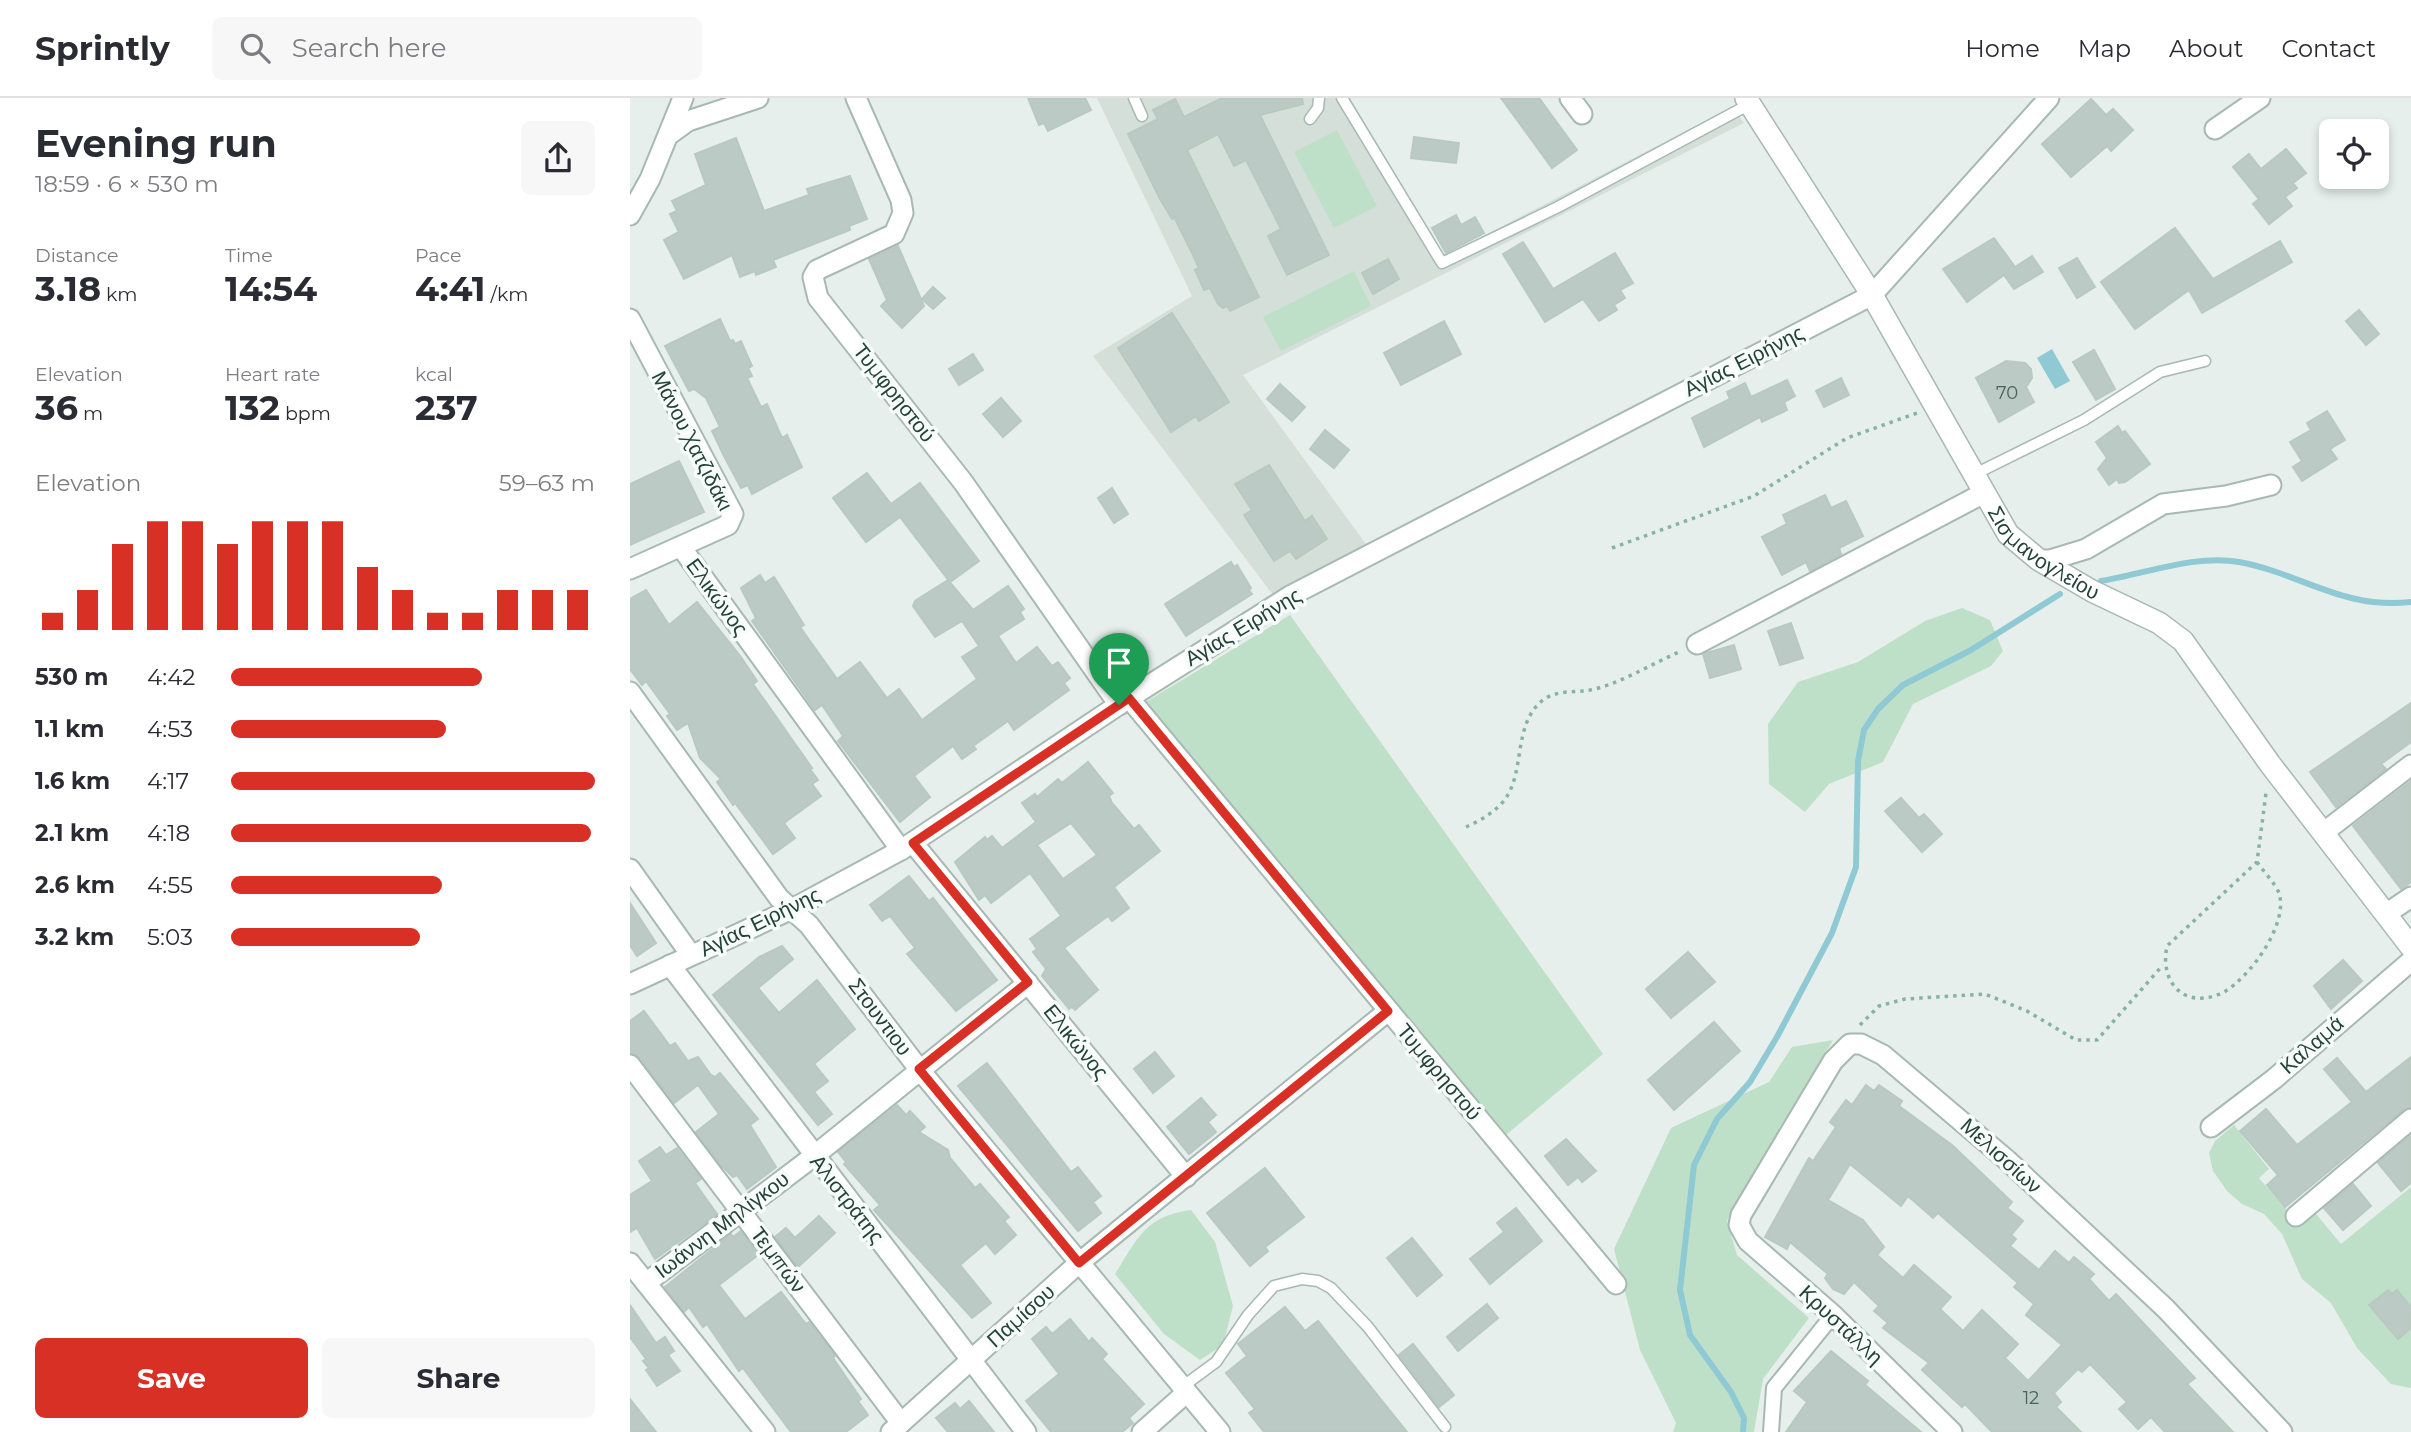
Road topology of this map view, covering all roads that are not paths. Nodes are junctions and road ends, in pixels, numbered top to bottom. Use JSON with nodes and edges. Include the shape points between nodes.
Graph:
{"nodes":[{"id":1,"x":683,"y":98,"type":"edge"},
{"id":2,"x":758,"y":98,"type":"edge"},
{"id":3,"x":856,"y":98,"type":"edge"},
{"id":4,"x":1134,"y":98,"type":"edge"},
{"id":5,"x":1319,"y":98,"type":"edge"},
{"id":6,"x":1342,"y":98,"type":"edge"},
{"id":7,"x":2049,"y":98,"type":"edge"},
{"id":8,"x":2260,"y":98,"type":"edge"},
{"id":9,"x":1748,"y":101,"type":"edge"},
{"id":10,"x":1142,"y":116,"type":"dead end"},
{"id":11,"x":1310,"y":119,"type":"dead end"},
{"id":12,"x":2215,"y":129,"type":"dead end"},
{"id":13,"x":670,"y":134,"type":"junction"},
{"id":14,"x":630,"y":215,"type":"edge"},
{"id":15,"x":1872,"y":295,"type":"junction"},
{"id":16,"x":630,"y":319,"type":"edge"},
{"id":17,"x":2205,"y":361,"type":"dead end"},
{"id":18,"x":1979,"y":484,"type":"junction"},
{"id":19,"x":2271,"y":485,"type":"dead end"},
{"id":20,"x":681,"y":547,"type":"junction"},
{"id":21,"x":2039,"y":560,"type":"junction"},
{"id":22,"x":630,"y":569,"type":"edge"},
{"id":23,"x":1697,"y":644,"type":"road end"},
{"id":24,"x":630,"y":692,"type":"edge"},
{"id":25,"x":1124,"y":701,"type":"junction"},
{"id":26,"x":2411,"y":765,"type":"edge"},
{"id":27,"x":2323,"y":833,"type":"junction"},
{"id":28,"x":907,"y":846,"type":"junction"},
{"id":29,"x":630,"y":869,"type":"edge"},
{"id":30,"x":2411,"y":897,"type":"edge"},
{"id":31,"x":792,"y":909,"type":"junction"},
{"id":32,"x":2386,"y":914,"type":"junction"},
{"id":33,"x":2411,"y":947,"type":"edge"},
{"id":34,"x":691,"y":955,"type":"junction"},
{"id":35,"x":2411,"y":961,"type":"edge"},
{"id":36,"x":670,"y":965,"type":"junction"},
{"id":37,"x":1028,"y":982,"type":"junction"},
{"id":38,"x":630,"y":984,"type":"edge"},
{"id":39,"x":1388,"y":1011,"type":"junction"},
{"id":40,"x":630,"y":1065,"type":"edge"},
{"id":41,"x":919,"y":1069,"type":"junction"},
{"id":42,"x":2411,"y":1119,"type":"edge"},
{"id":43,"x":2211,"y":1127,"type":"dead end"},
{"id":44,"x":814,"y":1156,"type":"junction"},
{"id":45,"x":1186,"y":1177,"type":"junction"},
{"id":46,"x":742,"y":1212,"type":"junction"},
{"id":47,"x":1741,"y":1215,"type":"joint"},
{"id":48,"x":2296,"y":1216,"type":"dead end"},
{"id":49,"x":630,"y":1263,"type":"edge"},
{"id":50,"x":1079,"y":1263,"type":"junction"},
{"id":51,"x":646,"y":1283,"type":"junction"},
{"id":52,"x":1616,"y":1284,"type":"dead end"},
{"id":53,"x":1833,"y":1315,"type":"junction"},
{"id":54,"x":971,"y":1360,"type":"junction"},
{"id":55,"x":1184,"y":1390,"type":"junction"},
{"id":56,"x":896,"y":1427,"type":"edge"},
{"id":57,"x":1445,"y":1427,"type":"dead end"},
{"id":58,"x":765,"y":1432,"type":"edge"},
{"id":59,"x":1026,"y":1432,"type":"edge"},
{"id":60,"x":1142,"y":1432,"type":"edge"},
{"id":61,"x":1220,"y":1432,"type":"edge"},
{"id":62,"x":1771,"y":1432,"type":"edge"},
{"id":63,"x":1952,"y":1432,"type":"edge"},
{"id":64,"x":2282,"y":1432,"type":"edge"}],
"edges":[{"from":1,"to":13,"type":"street"},
{"from":2,"to":13,"type":"street","via":[[688,121]]},
{"from":3,"to":25,"type":"street","name":"Τυμφρηστού","via":[[903,213],[894,234],[817,270],[813,276],[818,298],[963,482]]},
{"from":4,"to":10,"type":"lane"},
{"from":5,"to":11,"type":"lane"},
{"from":6,"to":9,"type":"lane","via":[[1441,262],[1558,207]]},
{"from":7,"to":15,"type":"street"},
{"from":8,"to":12,"type":"street"},
{"from":9,"to":15,"type":"street","name":"Σισμανογλείου"},
{"from":13,"to":14,"type":"street"},
{"from":15,"to":18,"type":"street","name":"Σισμανογλείου"},
{"from":15,"to":25,"type":"street","name":"Αγίας Ειρήνης","via":[[1290,596]]},
{"from":16,"to":20,"type":"street","name":"Μάνου Χατζιδάκι","via":[[733,514],[728,525]]},
{"from":17,"to":18,"type":"lane","via":[[2160,372]]},
{"from":18,"to":21,"type":"street","name":"Σισμανογλείου","via":[[2008,534]]},
{"from":18,"to":23,"type":"street"},
{"from":19,"to":21,"type":"street","via":[[2163,504],[2087,549]]},
{"from":20,"to":22,"type":"street"},
{"from":20,"to":28,"type":"street","name":"Ελικώνος"},
{"from":21,"to":27,"type":"street","name":"Σισμανογλείου","via":[[2092,592],[2159,623],[2183,641]]},
{"from":24,"to":31,"type":"street","name":"Στουντιου","via":[[768,883]]},
{"from":25,"to":28,"type":"street","name":"Αγίας Ειρήνης"},
{"from":25,"to":39,"type":"street","name":"Τυμφρηστού"},
{"from":26,"to":27,"type":"street"},
{"from":27,"to":32,"type":"street","name":"Σισμανογλείου"},
{"from":28,"to":31,"type":"street","name":"Αγίας Ειρήνης"},
{"from":28,"to":37,"type":"street","name":"Ελικώνος"},
{"from":29,"to":34,"type":"street"},
{"from":30,"to":32,"type":"street"},
{"from":31,"to":34,"type":"street","name":"Αγίας Ειρήνης"},
{"from":31,"to":41,"type":"street","name":"Στουντιου"},
{"from":32,"to":33,"type":"street","name":"Σισμανογλείου"},
{"from":34,"to":36,"type":"street","name":"Αγίας Ειρήνης"},
{"from":35,"to":43,"type":"street","name":"Καλαμά"},
{"from":36,"to":38,"type":"street","name":"Αγίας Ειρήνης"},
{"from":36,"to":44,"type":"street","name":"Αλιστράτης"},
{"from":37,"to":41,"type":"street","name":"Ιωάννη Μηλίγκου"},
{"from":37,"to":45,"type":"street","name":"Ελικώνος"},
{"from":39,"to":45,"type":"street","name":"Παμίσου"},
{"from":39,"to":52,"type":"street","name":"Τυμφρηστού"},
{"from":40,"to":46,"type":"street","name":"Τεμπών"},
{"from":41,"to":44,"type":"street","name":"Ιωάννη Μηλίγκου"},
{"from":41,"to":50,"type":"street","name":"Στουντιου"},
{"from":42,"to":48,"type":"street"},
{"from":44,"to":46,"type":"street","name":"Ιωάννη Μηλίγκου"},
{"from":44,"to":54,"type":"street","name":"Αλιστράτης"},
{"from":45,"to":50,"type":"street","name":"Παμίσου"},
{"from":46,"to":51,"type":"street","name":"Ιωάννη Μηλίγκου"},
{"from":46,"to":56,"type":"street","name":"Τεμπών"},
{"from":47,"to":53,"type":"street","name":"Κρυστάλλη","via":[[1739,1225],[1748,1241]]},
{"from":47,"to":64,"type":"street","name":"Μελισσίων","via":[[1833,1061],[1850,1044],[1873,1048],[2007,1160],[2166,1309]]},
{"from":49,"to":51,"type":"street"},
{"from":50,"to":54,"type":"street","name":"Παμίσου"},
{"from":50,"to":55,"type":"street","name":"Στουντιου"},
{"from":51,"to":58,"type":"street"},
{"from":53,"to":62,"type":"street","via":[[1774,1388]]},
{"from":53,"to":63,"type":"street","name":"Κρυστάλλη"},
{"from":54,"to":56,"type":"street","name":"Παμίσου"},
{"from":54,"to":59,"type":"street","name":"Αλιστράτης"},
{"from":55,"to":57,"type":"lane","via":[[1216,1362],[1274,1286],[1301,1279],[1318,1281],[1331,1288],[1368,1327]]},
{"from":55,"to":60,"type":"street"},
{"from":55,"to":61,"type":"street","name":"Στουντιου"}]}
